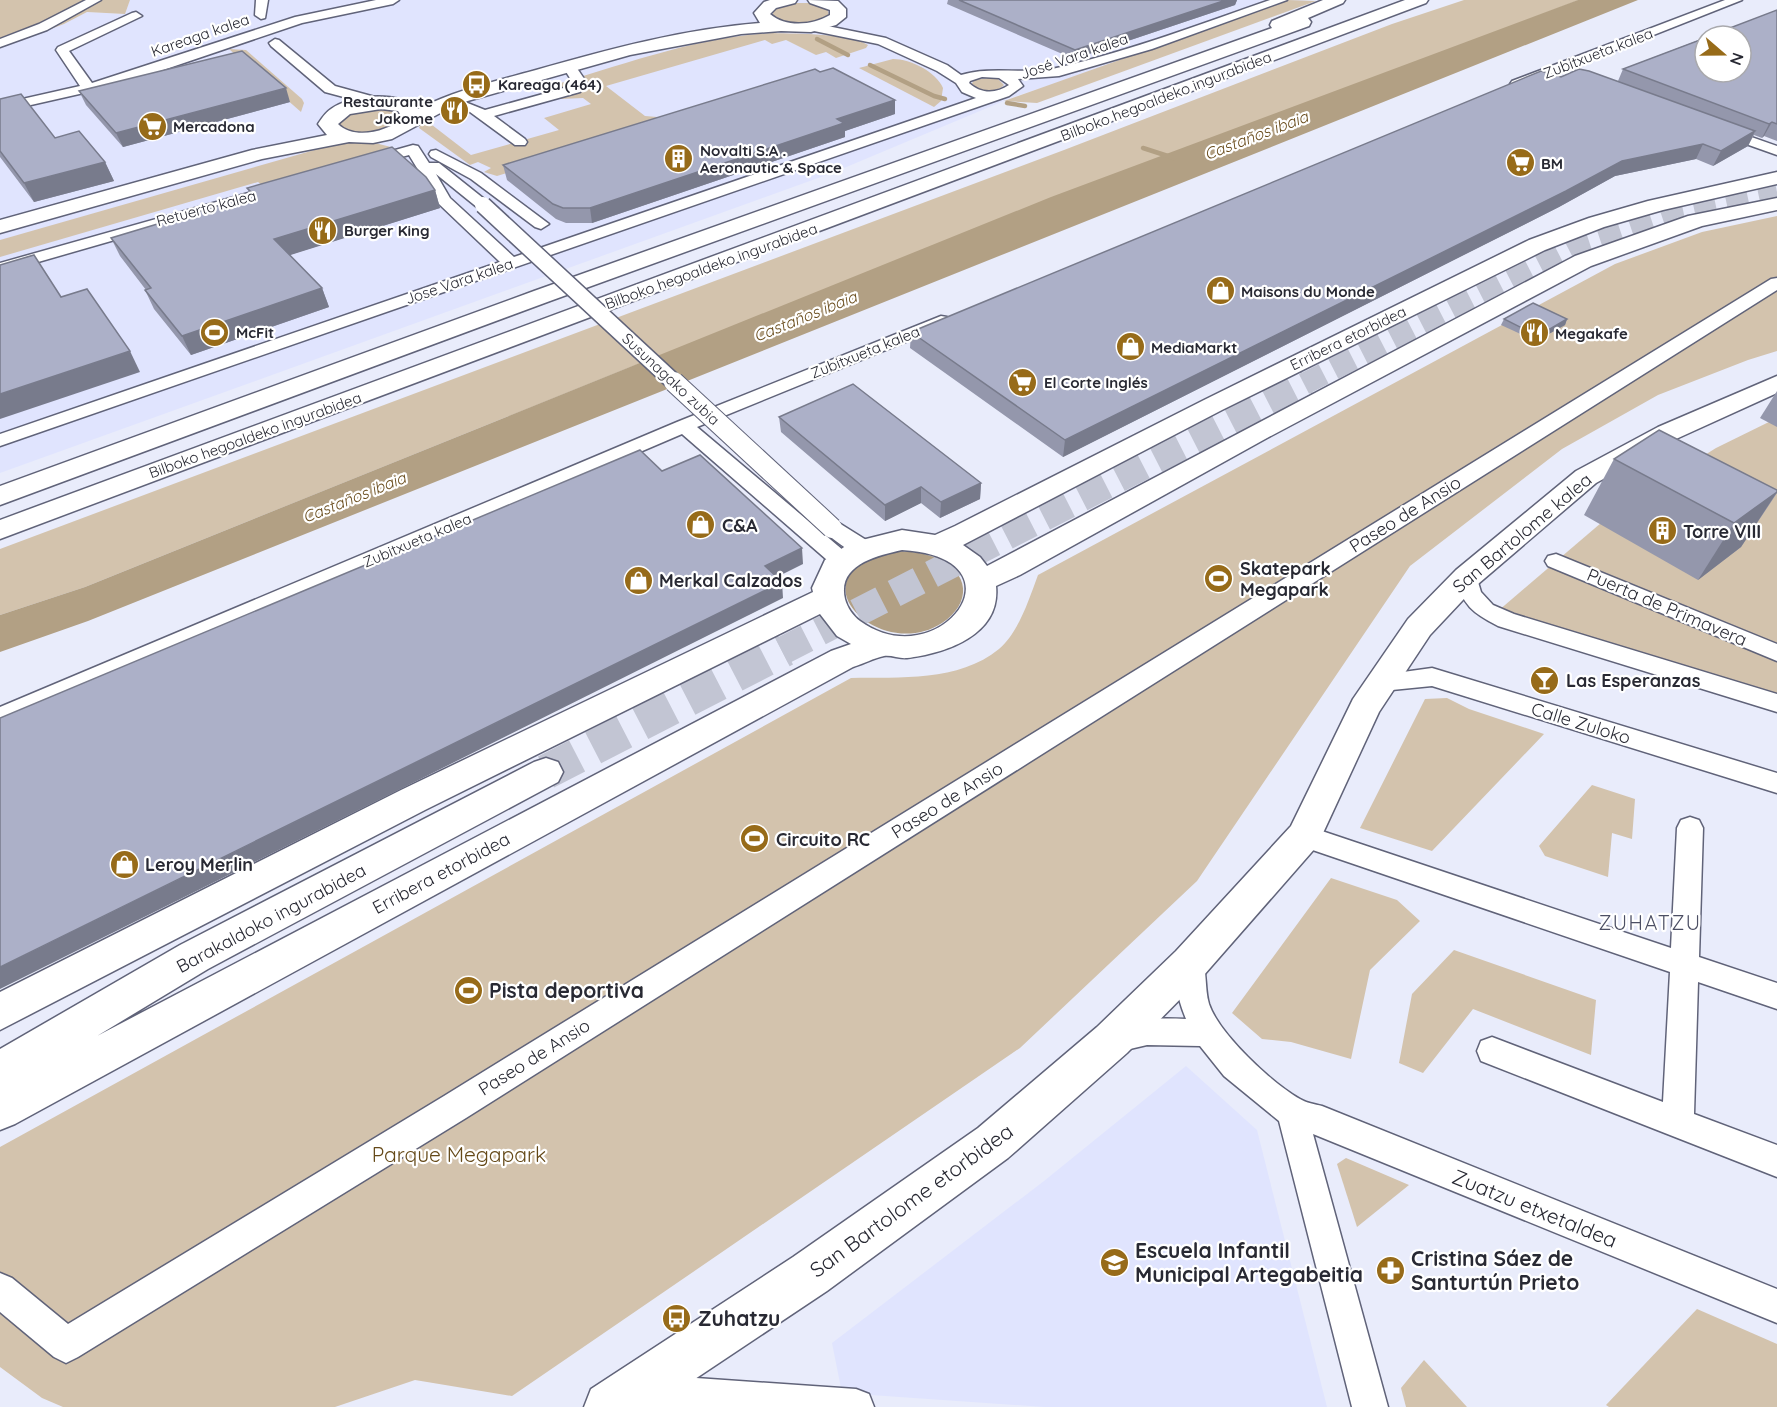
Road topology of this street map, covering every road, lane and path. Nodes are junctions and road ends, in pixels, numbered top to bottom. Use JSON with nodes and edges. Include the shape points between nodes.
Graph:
{"nodes":[{"id":1,"x":94,"y":0,"type":"edge"},
{"id":2,"x":262,"y":0,"type":"edge"},
{"id":3,"x":393,"y":0,"type":"edge"},
{"id":4,"x":787,"y":0,"type":"edge"},
{"id":5,"x":816,"y":0,"type":"edge"},
{"id":6,"x":855,"y":0,"type":"edge"},
{"id":7,"x":1266,"y":0,"type":"edge"},
{"id":8,"x":1281,"y":0,"type":"edge"},
{"id":9,"x":1337,"y":0,"type":"edge"},
{"id":10,"x":1736,"y":0,"type":"edge"},
{"id":11,"x":1427,"y":2,"type":"edge"},
{"id":12,"x":1353,"y":4,"type":"dead end"},
{"id":13,"x":765,"y":9,"type":"junction"},
{"id":14,"x":839,"y":10,"type":"junction"},
{"id":15,"x":1243,"y":12,"type":"junction"},
{"id":16,"x":261,"y":15,"type":"junction"},
{"id":17,"x":136,"y":16,"type":"dead end"},
{"id":18,"x":282,"y":26,"type":"junction"},
{"id":19,"x":779,"y":26,"type":"junction"},
{"id":20,"x":813,"y":27,"type":"junction"},
{"id":21,"x":240,"y":35,"type":"junction"},
{"id":22,"x":671,"y":39,"type":"junction"},
{"id":23,"x":0,"y":43,"type":"edge"},
{"id":24,"x":275,"y":43,"type":"junction"},
{"id":25,"x":1238,"y":44,"type":"junction"},
{"id":26,"x":1148,"y":46,"type":"junction"},
{"id":27,"x":569,"y":67,"type":"junction"},
{"id":28,"x":1548,"y":72,"type":"junction"},
{"id":29,"x":981,"y":73,"type":"junction"},
{"id":30,"x":1007,"y":76,"type":"junction"},
{"id":31,"x":1575,"y":76,"type":"edge"},
{"id":32,"x":963,"y":83,"type":"junction"},
{"id":33,"x":326,"y":86,"type":"junction"},
{"id":34,"x":89,"y":89,"type":"junction"},
{"id":35,"x":1503,"y":89,"type":"edge"},
{"id":36,"x":478,"y":91,"type":"junction"},
{"id":37,"x":1004,"y":93,"type":"junction"},
{"id":38,"x":450,"y":100,"type":"junction"},
{"id":39,"x":387,"y":103,"type":"junction"},
{"id":40,"x":0,"y":108,"type":"edge"},
{"id":41,"x":483,"y":115,"type":"junction"},
{"id":42,"x":333,"y":117,"type":"junction"},
{"id":43,"x":411,"y":121,"type":"junction"},
{"id":44,"x":919,"y":121,"type":"junction"},
{"id":45,"x":1711,"y":126,"type":"edge"},
{"id":46,"x":379,"y":135,"type":"junction"},
{"id":47,"x":347,"y":136,"type":"junction"},
{"id":48,"x":520,"y":142,"type":"dead end"},
{"id":49,"x":413,"y":149,"type":"junction"},
{"id":50,"x":1777,"y":152,"type":"edge"},
{"id":51,"x":259,"y":154,"type":"junction"},
{"id":52,"x":436,"y":154,"type":"junction"},
{"id":53,"x":358,"y":165,"type":"edge"},
{"id":54,"x":1777,"y":178,"type":"edge"},
{"id":55,"x":291,"y":185,"type":"edge"},
{"id":56,"x":1777,"y":204,"type":"edge"},
{"id":57,"x":483,"y":205,"type":"junction"},
{"id":58,"x":541,"y":225,"type":"dead end"},
{"id":59,"x":0,"y":227,"type":"edge"},
{"id":60,"x":510,"y":263,"type":"junction"},
{"id":61,"x":0,"y":268,"type":"edge"},
{"id":62,"x":1777,"y":283,"type":"edge"},
{"id":63,"x":956,"y":314,"type":"edge"},
{"id":64,"x":1777,"y":384,"type":"edge"},
{"id":65,"x":684,"y":426,"type":"junction"},
{"id":66,"x":0,"y":440,"type":"edge"},
{"id":67,"x":3,"y":495,"type":"edge"},
{"id":68,"x":0,"y":530,"type":"edge"},
{"id":69,"x":937,"y":545,"type":"junction"},
{"id":70,"x":852,"y":555,"type":"junction"},
{"id":71,"x":1556,"y":561,"type":"dead end"},
{"id":72,"x":1467,"y":577,"type":"junction"},
{"id":73,"x":980,"y":581,"type":"junction"},
{"id":74,"x":827,"y":598,"type":"junction"},
{"id":75,"x":885,"y":644,"type":"junction"},
{"id":76,"x":1777,"y":654,"type":"edge"},
{"id":77,"x":1382,"y":682,"type":"junction"},
{"id":78,"x":1777,"y":703,"type":"edge"},
{"id":79,"x":0,"y":717,"type":"edge"},
{"id":80,"x":546,"y":772,"type":"tunnel mouth"},
{"id":81,"x":1777,"y":783,"type":"edge"},
{"id":82,"x":1690,"y":828,"type":"dead end"},
{"id":83,"x":1304,"y":836,"type":"junction"},
{"id":84,"x":195,"y":957,"type":"junction"},
{"id":85,"x":1190,"y":963,"type":"junction"},
{"id":86,"x":1685,"y":964,"type":"junction"},
{"id":87,"x":1777,"y":996,"type":"edge"},
{"id":88,"x":0,"y":1012,"type":"edge"},
{"id":89,"x":1208,"y":1033,"type":"junction"},
{"id":90,"x":1112,"y":1040,"type":"junction"},
{"id":91,"x":1491,"y":1051,"type":"dead end"},
{"id":92,"x":0,"y":1053,"type":"edge"},
{"id":93,"x":0,"y":1071,"type":"edge"},
{"id":94,"x":0,"y":1109,"type":"edge"},
{"id":95,"x":1292,"y":1112,"type":"junction"},
{"id":96,"x":1678,"y":1123,"type":"junction"},
{"id":97,"x":1777,"y":1161,"type":"edge"},
{"id":98,"x":0,"y":1290,"type":"edge"},
{"id":99,"x":1777,"y":1306,"type":"edge"},
{"id":100,"x":620,"y":1399,"type":"edge"},
{"id":101,"x":855,"y":1407,"type":"edge"},
{"id":102,"x":1370,"y":1407,"type":"edge"}],
"edges":[{"from":1,"to":23,"type":"street","via":[[51,24]]},
{"from":2,"to":16,"type":"street"},
{"from":3,"to":18,"type":"street","name":"Kareaga kalea"},
{"from":4,"to":13,"type":"main road"},
{"from":5,"to":14,"type":"main road"},
{"from":6,"to":14,"type":"main road"},
{"from":7,"to":15,"type":"street"},
{"from":8,"to":15,"type":"street"},
{"from":9,"to":25,"type":"main road"},
{"from":10,"to":28,"type":"street","name":"Zubitxueta kalea"},
{"from":11,"to":68,"type":"main road","name":"Bilboko hegoaldeko ingurabidea"},
{"from":12,"to":25,"type":"main road","name":"Bilboko hegoaldeko ingurabidea"},
{"from":13,"to":19,"type":"main road","via":[[764,18]]},
{"from":13,"to":22,"type":"main road"},
{"from":14,"to":20,"type":"main road","via":[[832,21]]},
{"from":14,"to":29,"type":"street","via":[[860,26]]},
{"from":15,"to":26,"type":"street","name":"José Vara kalea"},
{"from":16,"to":18,"type":"street"},
{"from":16,"to":21,"type":"street"},
{"from":17,"to":34,"type":"street","via":[[62,50]]},
{"from":18,"to":21,"type":"street","name":"Kareaga kalea"},
{"from":18,"to":24,"type":"street","via":[[290,34]]},
{"from":19,"to":20,"type":"main road"},
{"from":19,"to":22,"type":"main road"},
{"from":20,"to":32,"type":"street","via":[[882,41],[942,68]]},
{"from":21,"to":24,"type":"street","via":[[245,44]]},
{"from":21,"to":34,"type":"street","name":"Kareaga kalea"},
{"from":22,"to":27,"type":"main road"},
{"from":24,"to":33,"type":"street"},
{"from":25,"to":67,"type":"main road","name":"Bilboko hegoaldeko ingurabidea"},
{"from":26,"to":30,"type":"street","name":"José Vara kalea","via":[[1059,72]]},
{"from":26,"to":37,"type":"street","name":"José Vara kalea","via":[[1035,88]]},
{"from":27,"to":36,"type":"main road"},
{"from":27,"to":41,"type":"street","via":[[580,83],[575,89]]},
{"from":28,"to":31,"type":"street"},
{"from":28,"to":35,"type":"street","name":"Zubitxueta kalea"},
{"from":29,"to":30,"type":"street","name":"José Vara kalea"},
{"from":29,"to":32,"type":"street","via":[[969,76]]},
{"from":30,"to":37,"type":"street","via":[[1016,86]]},
{"from":32,"to":37,"type":"street","via":[[968,90],[981,94]]},
{"from":32,"to":44,"type":"street","name":"Jose Vara kalea","via":[[951,105]]},
{"from":33,"to":39,"type":"street"},
{"from":33,"to":42,"type":"street"},
{"from":34,"to":40,"type":"street","name":"Kareaga kalea"},
{"from":36,"to":38,"type":"main road"},
{"from":36,"to":39,"type":"main road"},
{"from":37,"to":44,"type":"street","name":"Jose Vara kalea"},
{"from":38,"to":41,"type":"street"},
{"from":38,"to":43,"type":"main road"},
{"from":39,"to":42,"type":"main road","via":[[357,106]]},
{"from":39,"to":43,"type":"main road","via":[[410,109]]},
{"from":41,"to":48,"type":"street"},
{"from":42,"to":47,"type":"main road","via":[[328,124],[331,130]]},
{"from":42,"to":51,"type":"main road"},
{"from":43,"to":46,"type":"main road"},
{"from":43,"to":52,"type":"street","via":[[420,139]]},
{"from":44,"to":60,"type":"street","name":"Jose Vara kalea"},
{"from":45,"to":50,"type":"street"},
{"from":46,"to":47,"type":"main road"},
{"from":46,"to":49,"type":"street"},
{"from":47,"to":51,"type":"main road"},
{"from":49,"to":53,"type":"street"},
{"from":49,"to":57,"type":"street"},
{"from":49,"to":60,"type":"street","via":[[444,201]]},
{"from":51,"to":59,"type":"main road"},
{"from":52,"to":57,"type":"street"},
{"from":52,"to":58,"type":"street","via":[[477,176]]},
{"from":54,"to":69,"type":"main road","name":"Erribera etorbidea","via":[[1662,201],[1537,245]]},
{"from":55,"to":61,"type":"street","name":"Retuerto kalea"},
{"from":56,"to":73,"type":"main road","via":[[1696,221],[1583,261]]},
{"from":57,"to":70,"type":"street","name":"Susunagako zubia","bridge":true,"via":[[832,528]]},
{"from":60,"to":66,"type":"street","name":"Jose Vara kalea"},
{"from":62,"to":98,"type":"street","name":"Paseo de Ansio","via":[[66,1345]]},
{"from":63,"to":65,"type":"street","name":"Zubitxueta kalea"},
{"from":64,"to":72,"type":"main road","name":"San Bartolome kalea","via":[[1667,433],[1586,477]]},
{"from":65,"to":70,"type":"street"},
{"from":65,"to":79,"type":"street","name":"Zubitxueta kalea"},
{"from":69,"to":70,"type":"main road","via":[[902,540],[882,542]]},
{"from":69,"to":73,"type":"main road","via":[[956,553]]},
{"from":70,"to":74,"type":"main road","via":[[833,572]]},
{"from":71,"to":76,"type":"street","name":"Puerta de Primavera"},
{"from":72,"to":77,"type":"main road","name":"San Bartolome kalea","via":[[1419,627]]},
{"from":72,"to":78,"type":"street","via":[[1470,594],[1485,610],[1506,620]]},
{"from":73,"to":75,"type":"main road","via":[[979,607],[960,631],[912,646]]},
{"from":74,"to":75,"type":"main road","via":[[845,627],[863,638]]},
{"from":74,"to":88,"type":"main road","via":[[413,800]]},
{"from":75,"to":94,"type":"main road","name":"Erribera etorbidea","via":[[842,659]]},
{"from":77,"to":81,"type":"street","name":"Calle Zuloko","via":[[1432,678]]},
{"from":77,"to":83,"type":"main road","name":"San Bartolome kalea","via":[[1365,708]]},
{"from":80,"to":84,"type":"main road","name":"Barakaldoko ingurabidea"},
{"from":82,"to":86,"type":"street"},
{"from":83,"to":85,"type":"main road","name":"San Bartolome kalea"},
{"from":83,"to":86,"type":"street"},
{"from":84,"to":92,"type":"main road"},
{"from":84,"to":93,"type":"main road","name":"Barakaldoko ingurabidea"},
{"from":85,"to":89,"type":"street","via":[[1194,1003]]},
{"from":85,"to":90,"type":"main road","name":"San Bartolome etorbidea"},
{"from":86,"to":87,"type":"street"},
{"from":86,"to":96,"type":"street"},
{"from":89,"to":90,"type":"street","via":[[1147,1031]]},
{"from":89,"to":95,"type":"street","via":[[1235,1066]]},
{"from":90,"to":100,"type":"main road","name":"San Bartolome etorbidea","via":[[993,1143],[810,1274]]},
{"from":91,"to":96,"type":"street"},
{"from":95,"to":99,"type":"street","name":"Zuatzu etxetaldea"},
{"from":95,"to":102,"type":"street"},
{"from":96,"to":97,"type":"street"},
{"from":100,"to":101,"type":"street"}]}
